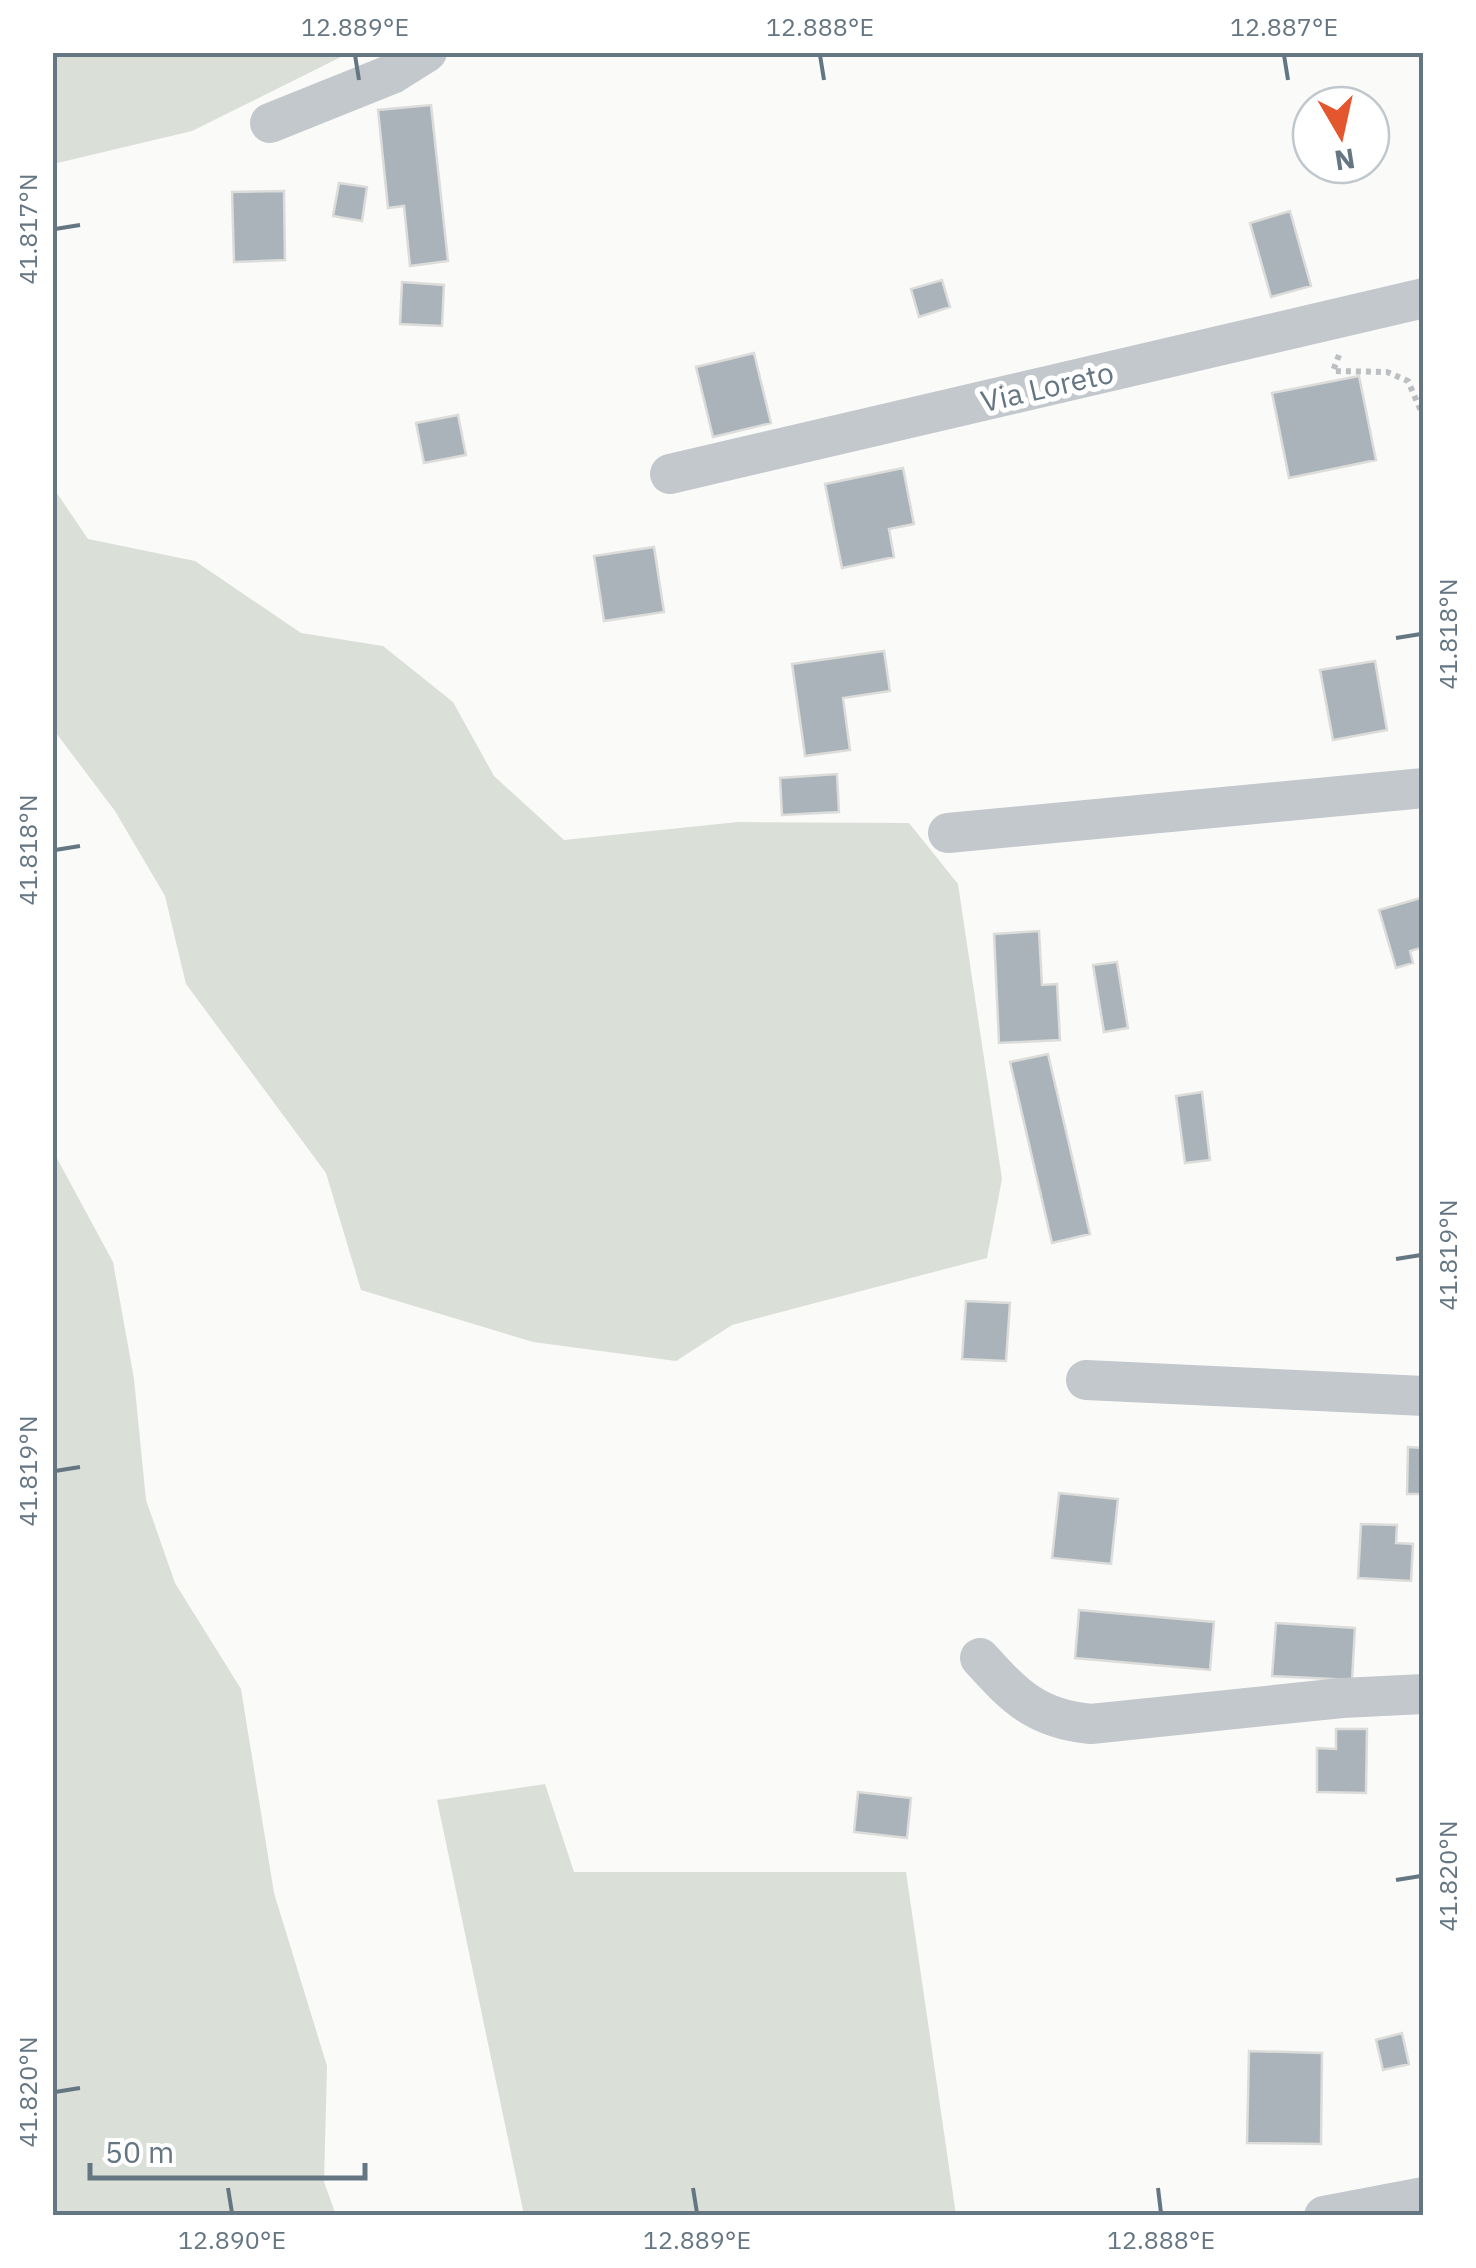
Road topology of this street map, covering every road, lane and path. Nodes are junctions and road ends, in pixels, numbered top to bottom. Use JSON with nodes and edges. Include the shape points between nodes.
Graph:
{"nodes":[{"id":1,"x":427,"y":52,"type":"edge"},
{"id":2,"x":270,"y":123,"type":"dead end"},
{"id":3,"x":1424,"y":298,"type":"edge"},
{"id":4,"x":1350,"y":350,"type":"dead end"},
{"id":5,"x":1424,"y":418,"type":"edge"},
{"id":6,"x":670,"y":474,"type":"dead end"},
{"id":7,"x":1424,"y":788,"type":"edge"},
{"id":8,"x":948,"y":833,"type":"dead end"},
{"id":9,"x":1086,"y":1380,"type":"dead end"},
{"id":10,"x":1424,"y":1396,"type":"edge"},
{"id":11,"x":980,"y":1658,"type":"dead end"},
{"id":12,"x":1424,"y":1694,"type":"edge"},
{"id":13,"x":1424,"y":2197,"type":"edge"},
{"id":14,"x":1324,"y":2216,"type":"edge"}],
"edges":[{"from":1,"to":2,"type":"lane","via":[[392,74]]},
{"from":3,"to":6,"type":"lane","name":"Via Loreto"},
{"from":4,"to":5,"type":"path","via":[[1338,355],[1333,371],[1387,372],[1408,382]]},
{"from":7,"to":8,"type":"lane"},
{"from":9,"to":10,"type":"lane"},
{"from":11,"to":12,"type":"lane","via":[[1035,1709],[1078,1723]]},
{"from":13,"to":14,"type":"lane"}]}
